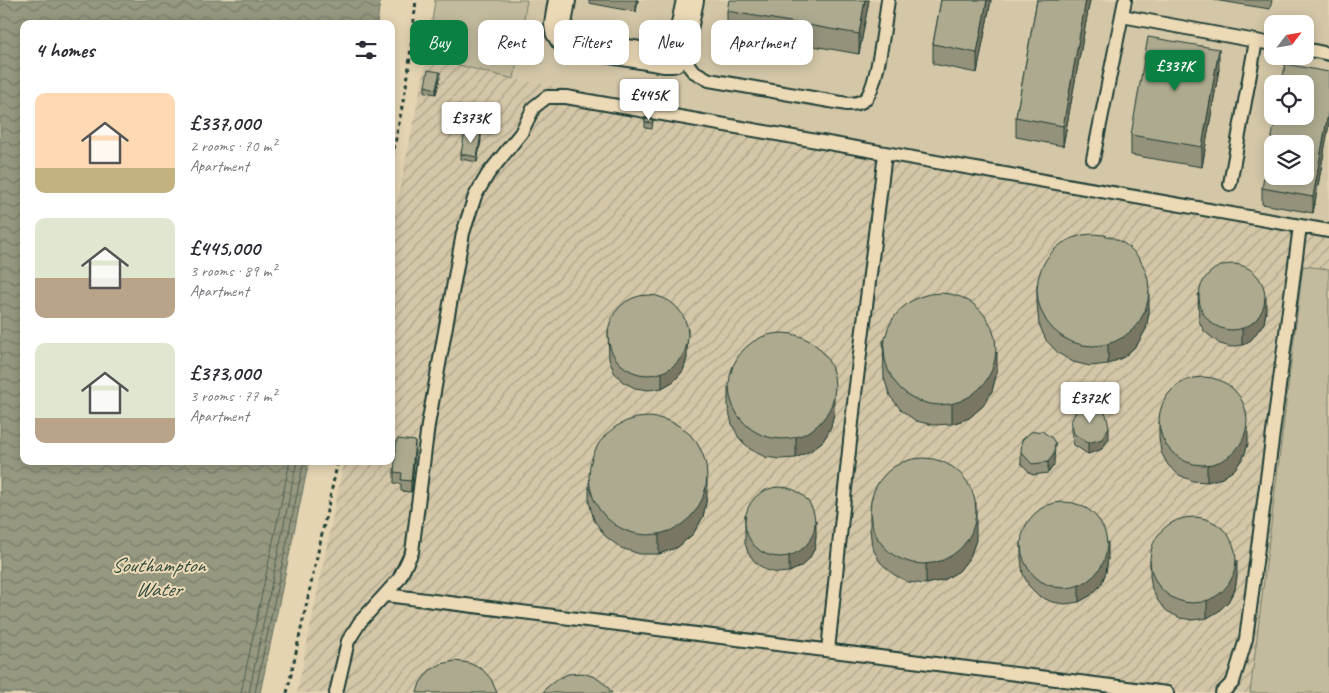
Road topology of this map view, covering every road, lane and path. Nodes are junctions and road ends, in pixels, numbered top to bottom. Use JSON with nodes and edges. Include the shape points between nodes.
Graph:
{"nodes":[{"id":1,"x":416,"y":0,"type":"edge"},
{"id":2,"x":562,"y":0,"type":"edge"},
{"id":3,"x":690,"y":0,"type":"edge"},
{"id":4,"x":888,"y":0,"type":"edge"},
{"id":5,"x":1125,"y":0,"type":"edge"},
{"id":6,"x":1122,"y":16,"type":"junction"},
{"id":7,"x":686,"y":20,"type":"edge"},
{"id":8,"x":1256,"y":40,"type":"junction"},
{"id":9,"x":1264,"y":42,"type":"edge"},
{"id":10,"x":1314,"y":52,"type":"edge"},
{"id":11,"x":1329,"y":54,"type":"edge"},
{"id":12,"x":639,"y":55,"type":"edge"},
{"id":13,"x":688,"y":65,"type":"edge"},
{"id":14,"x":395,"y":143,"type":"edge"},
{"id":15,"x":885,"y":154,"type":"junction"},
{"id":16,"x":1093,"y":159,"type":"dead end"},
{"id":17,"x":1230,"y":184,"type":"dead end"},
{"id":18,"x":1300,"y":226,"type":"junction"},
{"id":19,"x":1329,"y":231,"type":"edge"},
{"id":20,"x":337,"y":465,"type":"edge"},
{"id":21,"x":386,"y":594,"type":"junction"},
{"id":22,"x":828,"y":650,"type":"junction"},
{"id":23,"x":288,"y":693,"type":"edge"},
{"id":24,"x":336,"y":693,"type":"edge"},
{"id":25,"x":1167,"y":693,"type":"edge"},
{"id":26,"x":1222,"y":693,"type":"edge"}],
"edges":[{"from":1,"to":14,"type":"path","via":[[408,75]]},
{"from":2,"to":12,"type":"street","via":[[559,31],[564,39],[572,44]]},
{"from":3,"to":7,"type":"street"},
{"from":4,"to":13,"type":"lane","via":[[874,82],[866,99],[858,104],[709,80]]},
{"from":5,"to":6,"type":"lane"},
{"from":6,"to":8,"type":"lane"},
{"from":6,"to":16,"type":"lane"},
{"from":8,"to":9,"type":"lane"},
{"from":8,"to":17,"type":"lane"},
{"from":10,"to":11,"type":"lane"},
{"from":15,"to":18,"type":"lane"},
{"from":15,"to":21,"type":"lane","via":[[566,96],[547,97],[540,101],[513,144],[481,184],[468,218],[428,425],[412,552],[405,571]]},
{"from":15,"to":22,"type":"lane"},
{"from":18,"to":19,"type":"lane"},
{"from":18,"to":26,"type":"lane","via":[[1247,629],[1233,682]]},
{"from":20,"to":23,"type":"path"},
{"from":21,"to":22,"type":"lane"},
{"from":21,"to":24,"type":"lane","via":[[348,640]]},
{"from":22,"to":25,"type":"lane"}]}
